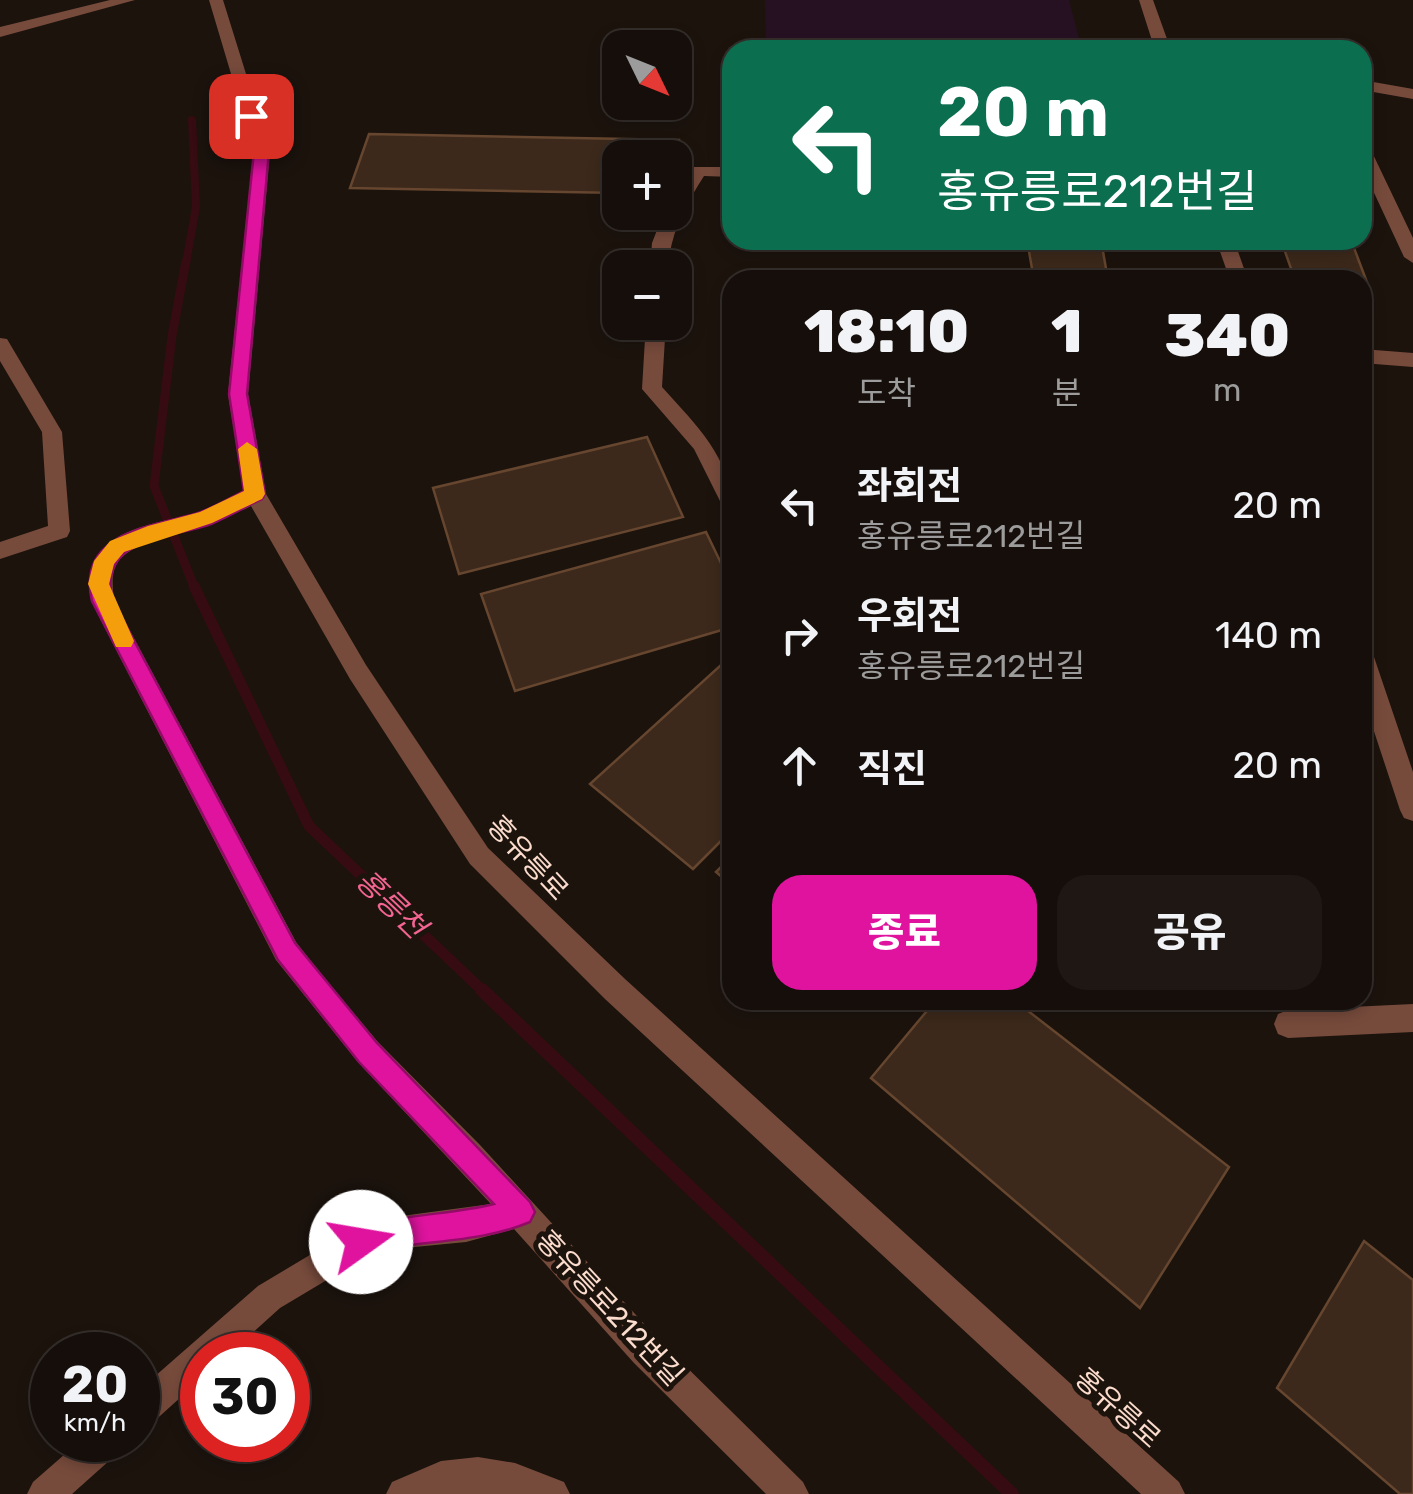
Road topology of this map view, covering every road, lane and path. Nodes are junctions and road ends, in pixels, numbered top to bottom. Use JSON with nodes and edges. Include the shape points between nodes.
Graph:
{"nodes":[{"id":1,"x":216,"y":0,"type":"edge"},
{"id":2,"x":1146,"y":0,"type":"edge"},
{"id":3,"x":124,"y":1,"type":"edge"},
{"id":4,"x":0,"y":32,"type":"edge"},
{"id":5,"x":1160,"y":40,"type":"edge"},
{"id":6,"x":1372,"y":87,"type":"edge"},
{"id":7,"x":1413,"y":94,"type":"edge"},
{"id":8,"x":1372,"y":169,"type":"edge"},
{"id":9,"x":722,"y":172,"type":"edge"},
{"id":10,"x":692,"y":182,"type":"edge"},
{"id":11,"x":1413,"y":257,"type":"edge"},
{"id":12,"x":655,"y":340,"type":"edge"},
{"id":13,"x":0,"y":344,"type":"edge"},
{"id":14,"x":1372,"y":357,"type":"edge"},
{"id":15,"x":1413,"y":360,"type":"edge"},
{"id":16,"x":722,"y":484,"type":"edge"},
{"id":17,"x":255,"y":494,"type":"junction"},
{"id":18,"x":0,"y":551,"type":"edge"},
{"id":19,"x":1372,"y":687,"type":"edge"},
{"id":20,"x":1413,"y":810,"type":"edge"},
{"id":21,"x":1413,"y":1018,"type":"edge"},
{"id":22,"x":1288,"y":1024,"type":"dead end"},
{"id":23,"x":520,"y":1212,"type":"junction"},
{"id":24,"x":229,"y":1332,"type":"edge"},
{"id":25,"x":180,"y":1376,"type":"edge"},
{"id":26,"x":160,"y":1393,"type":"edge"},
{"id":27,"x":82,"y":1462,"type":"edge"},
{"id":28,"x":45,"y":1494,"type":"edge"},
{"id":29,"x":404,"y":1494,"type":"edge"},
{"id":30,"x":552,"y":1494,"type":"edge"},
{"id":31,"x":791,"y":1494,"type":"edge"},
{"id":32,"x":1167,"y":1494,"type":"edge"}],
"edges":[{"from":1,"to":17,"type":"street","name":"홍유릉로","via":[[262,151],[238,394]]},
{"from":2,"to":5,"type":"street"},
{"from":3,"to":4,"type":"street"},
{"from":6,"to":7,"type":"street"},
{"from":8,"to":11,"type":"street"},
{"from":9,"to":10,"type":"street","via":[[699,171]]},
{"from":12,"to":16,"type":"street","via":[[652,389],[702,445]]},
{"from":13,"to":18,"type":"street","via":[[52,432],[59,531]]},
{"from":14,"to":15,"type":"street"},
{"from":17,"to":23,"type":"street","name":"홍유릉로212번길","via":[[117,546],[98,584],[103,601],[286,951],[368,1052]]},
{"from":17,"to":32,"type":"street","name":"홍유릉로","via":[[358,672],[479,856],[615,989]]},
{"from":19,"to":20,"type":"street"},
{"from":21,"to":22,"type":"street"},
{"from":23,"to":24,"type":"street","via":[[361,1242],[269,1297]]},
{"from":23,"to":31,"type":"street","name":"홍유릉로212번길"},
{"from":25,"to":26,"type":"street"},
{"from":27,"to":28,"type":"street"},
{"from":29,"to":30,"type":"street","via":[[452,1476],[492,1473]]}]}
